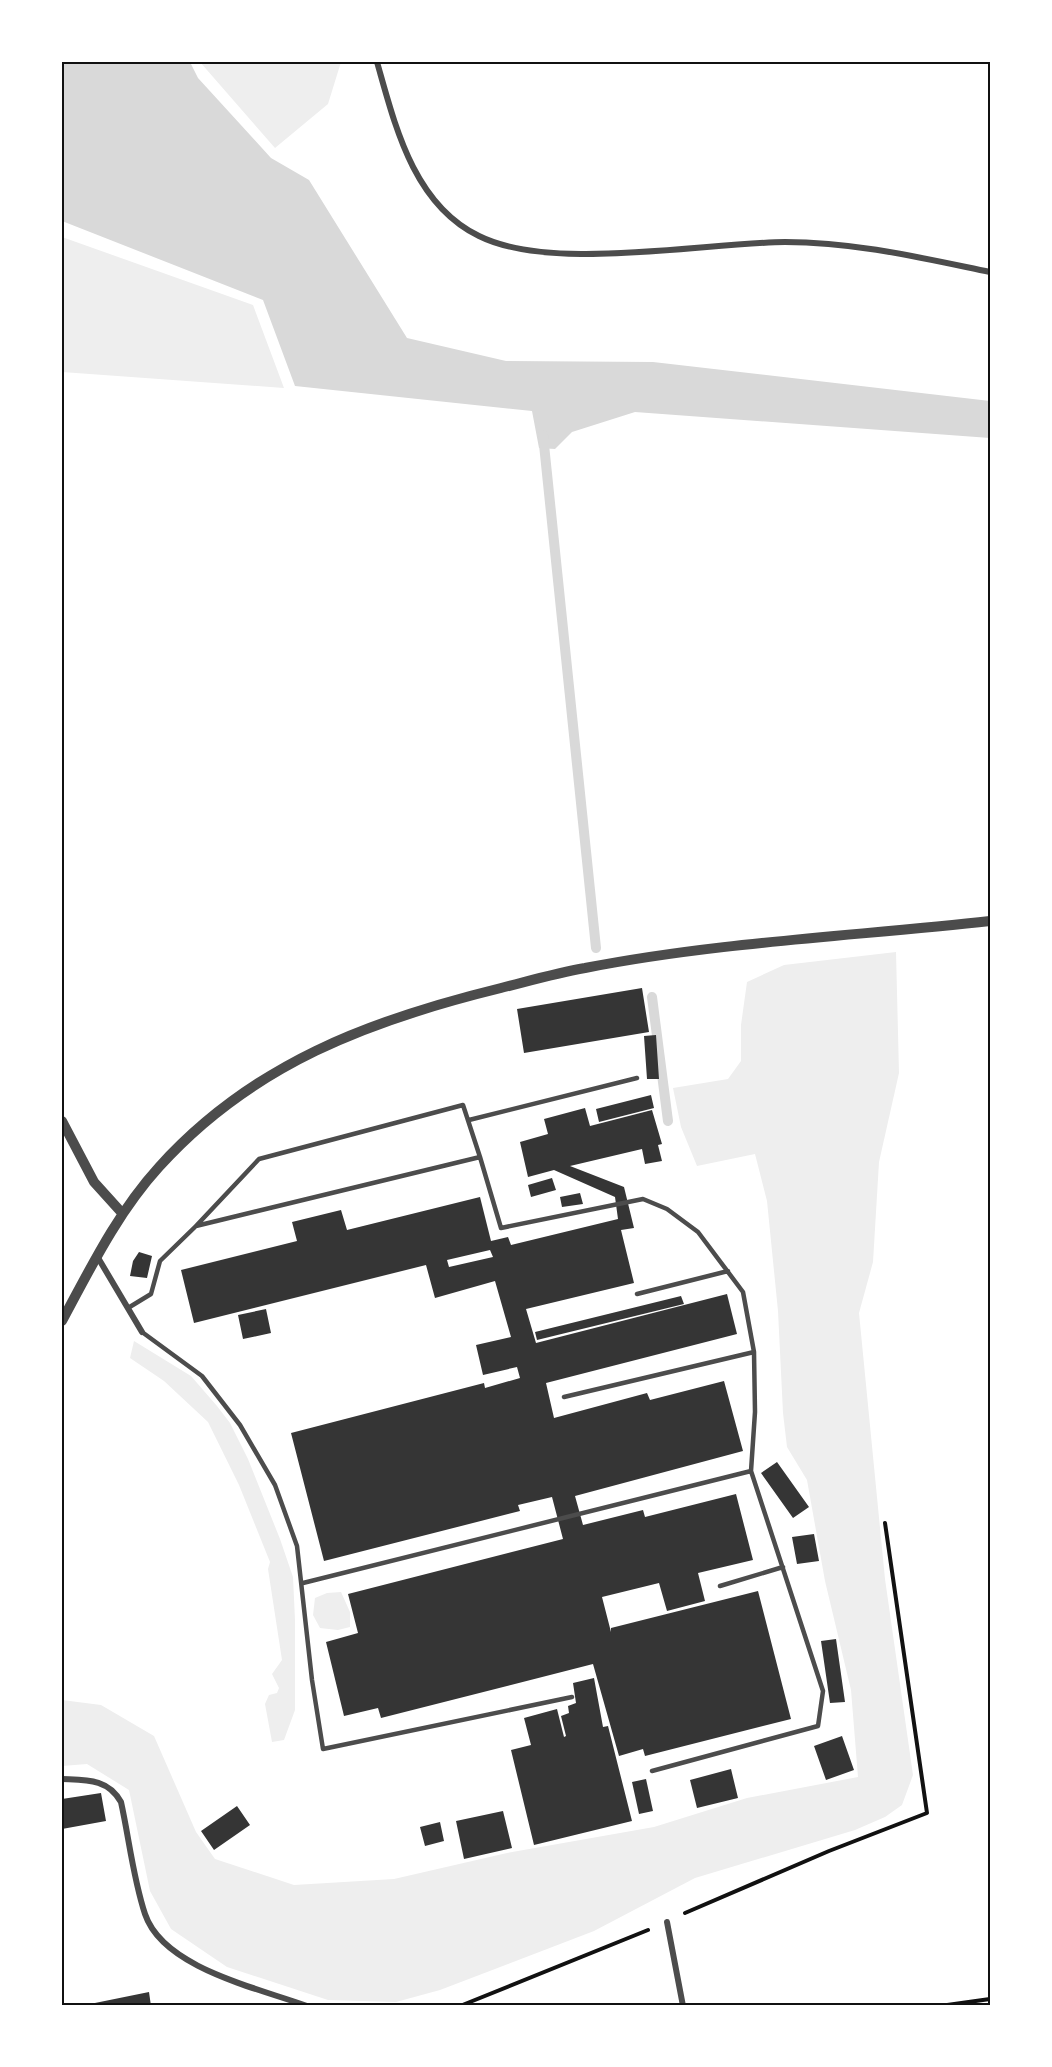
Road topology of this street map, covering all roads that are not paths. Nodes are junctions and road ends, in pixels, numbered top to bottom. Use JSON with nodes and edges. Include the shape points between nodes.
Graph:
{"nodes":[{"id":1,"x":377,"y":62,"type":"edge"},
{"id":2,"x":990,"y":272,"type":"edge"},
{"id":3,"x":990,"y":921,"type":"edge"},
{"id":4,"x":637,"y":1078,"type":"dead end"},
{"id":5,"x":469,"y":1120,"type":"junction"},
{"id":6,"x":62,"y":1121,"type":"edge"},
{"id":7,"x":480,"y":1157,"type":"junction"},
{"id":8,"x":122,"y":1213,"type":"junction"},
{"id":9,"x":196,"y":1226,"type":"junction"},
{"id":10,"x":97,"y":1256,"type":"junction"},
{"id":11,"x":728,"y":1271,"type":"junction"},
{"id":12,"x":637,"y":1294,"type":"dead end"},
{"id":13,"x":128,"y":1308,"type":"junction"},
{"id":14,"x":62,"y":1321,"type":"edge"},
{"id":15,"x":142,"y":1332,"type":"joint"},
{"id":16,"x":754,"y":1352,"type":"junction"},
{"id":17,"x":564,"y":1397,"type":"dead end"},
{"id":18,"x":751,"y":1471,"type":"junction"},
{"id":19,"x":783,"y":1567,"type":"junction"},
{"id":20,"x":303,"y":1583,"type":"junction"},
{"id":21,"x":720,"y":1586,"type":"dead end"},
{"id":22,"x":572,"y":1697,"type":"dead end"},
{"id":23,"x":652,"y":1771,"type":"dead end"},
{"id":24,"x":62,"y":1779,"type":"edge"},
{"id":25,"x":667,"y":1922,"type":"road end"},
{"id":26,"x":307,"y":2006,"type":"edge"},
{"id":27,"x":683,"y":2006,"type":"edge"}],
"edges":[{"from":1,"to":2,"type":"street","via":[[405,153],[426,190],[458,222],[478,236],[503,245],[561,253],[784,242],[834,244],[888,250]]},
{"from":3,"to":8,"type":"street","via":[[703,950],[584,968],[404,1014],[300,1056],[232,1101],[159,1167]]},
{"from":4,"to":5,"type":"lane"},
{"from":5,"to":7,"type":"lane"},
{"from":5,"to":9,"type":"lane","via":[[463,1105],[259,1159]]},
{"from":6,"to":8,"type":"street","via":[[94,1182]]},
{"from":7,"to":9,"type":"lane"},
{"from":7,"to":11,"type":"lane","via":[[501,1228],[643,1199],[666,1209],[698,1232]]},
{"from":8,"to":10,"type":"street"},
{"from":9,"to":13,"type":"lane","via":[[160,1262],[151,1294]]},
{"from":10,"to":13,"type":"street"},
{"from":10,"to":14,"type":"street"},
{"from":11,"to":12,"type":"lane"},
{"from":11,"to":16,"type":"lane","via":[[743,1292]]},
{"from":13,"to":15,"type":"street"},
{"from":15,"to":20,"type":"lane","via":[[202,1376],[240,1425],[276,1485],[297,1545]]},
{"from":16,"to":17,"type":"lane"},
{"from":16,"to":18,"type":"lane"},
{"from":18,"to":19,"type":"lane"},
{"from":18,"to":20,"type":"lane"},
{"from":19,"to":21,"type":"lane"},
{"from":19,"to":23,"type":"lane","via":[[823,1691],[818,1726]]},
{"from":20,"to":22,"type":"lane","via":[[323,1749]]},
{"from":24,"to":26,"type":"street","via":[[94,1781],[115,1791],[146,1915],[158,1937],[203,1968]]},
{"from":25,"to":27,"type":"street"}]}
